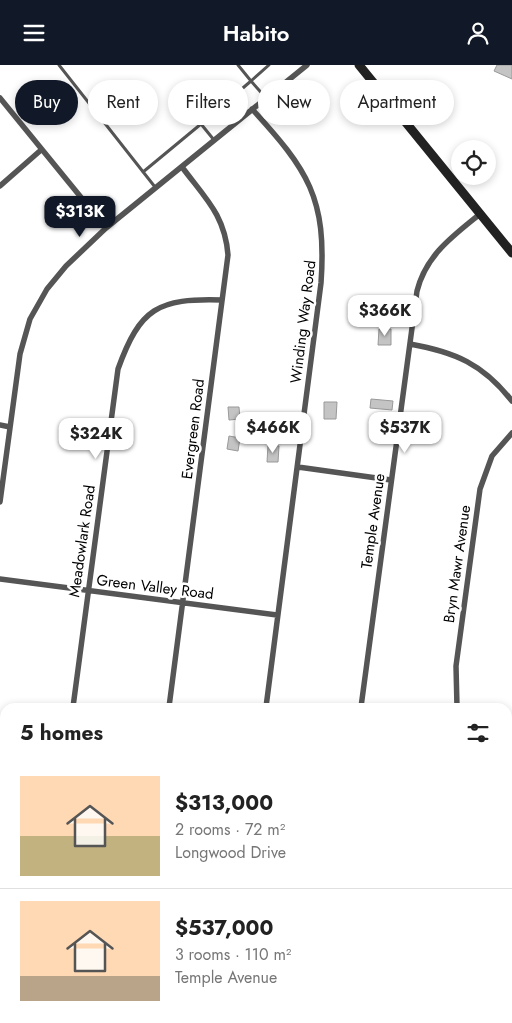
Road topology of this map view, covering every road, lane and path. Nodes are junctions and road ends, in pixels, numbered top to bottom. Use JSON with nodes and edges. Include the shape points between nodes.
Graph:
{"nodes":[{"id":1,"x":59,"y":65,"type":"edge"},
{"id":2,"x":238,"y":65,"type":"edge"},
{"id":3,"x":269,"y":65,"type":"edge"},
{"id":4,"x":308,"y":65,"type":"edge"},
{"id":5,"x":359,"y":65,"type":"edge"},
{"id":6,"x":289,"y":80,"type":"edge"},
{"id":7,"x":251,"y":81,"type":"junction"},
{"id":8,"x":248,"y":84,"type":"edge"},
{"id":9,"x":258,"y":89,"type":"edge"},
{"id":10,"x":0,"y":98,"type":"edge"},
{"id":11,"x":258,"y":104,"type":"edge"},
{"id":12,"x":252,"y":109,"type":"junction"},
{"id":13,"x":200,"y":125,"type":"edge"},
{"id":14,"x":202,"y":125,"type":"edge"},
{"id":15,"x":214,"y":141,"type":"junction"},
{"id":16,"x":41,"y":150,"type":"junction"},
{"id":17,"x":182,"y":167,"type":"junction"},
{"id":18,"x":143,"y":172,"type":"junction"},
{"id":19,"x":0,"y":186,"type":"edge"},
{"id":20,"x":156,"y":188,"type":"junction"},
{"id":21,"x":480,"y":214,"type":"junction"},
{"id":22,"x":106,"y":228,"type":"junction"},
{"id":23,"x":512,"y":253,"type":"edge"},
{"id":24,"x":222,"y":300,"type":"junction"},
{"id":25,"x":410,"y":344,"type":"junction"},
{"id":26,"x":512,"y":401,"type":"edge"},
{"id":27,"x":0,"y":425,"type":"edge"},
{"id":28,"x":10,"y":427,"type":"junction"},
{"id":29,"x":512,"y":433,"type":"edge"},
{"id":30,"x":298,"y":467,"type":"junction"},
{"id":31,"x":391,"y":479,"type":"junction"},
{"id":32,"x":0,"y":502,"type":"edge"},
{"id":33,"x":0,"y":579,"type":"edge"},
{"id":34,"x":88,"y":590,"type":"junction"},
{"id":35,"x":182,"y":603,"type":"junction"},
{"id":36,"x":277,"y":615,"type":"junction"},
{"id":37,"x":74,"y":703,"type":"edge"},
{"id":38,"x":170,"y":703,"type":"edge"},
{"id":39,"x":266,"y":703,"type":"edge"},
{"id":40,"x":362,"y":703,"type":"edge"},
{"id":41,"x":456,"y":703,"type":"edge"}],
"edges":[{"from":1,"to":18,"type":"lane"},
{"from":2,"to":7,"type":"lane"},
{"from":3,"to":7,"type":"lane"},
{"from":4,"to":6,"type":"street"},
{"from":5,"to":21,"type":"street"},
{"from":7,"to":8,"type":"lane"},
{"from":7,"to":9,"type":"lane"},
{"from":10,"to":16,"type":"street"},
{"from":11,"to":12,"type":"street"},
{"from":12,"to":15,"type":"street"},
{"from":12,"to":30,"type":"street","name":"Winding Way Road","via":[[287,147],[302,171],[316,202],[323,236],[321,283]]},
{"from":13,"to":18,"type":"lane"},
{"from":14,"to":15,"type":"lane"},
{"from":15,"to":17,"type":"street"},
{"from":16,"to":19,"type":"street"},
{"from":16,"to":22,"type":"street"},
{"from":17,"to":20,"type":"street"},
{"from":17,"to":24,"type":"street","name":"Evergreen Road","via":[[219,216],[226,235],[228,255]]},
{"from":18,"to":20,"type":"lane"},
{"from":20,"to":22,"type":"street"},
{"from":21,"to":23,"type":"street"},
{"from":21,"to":25,"type":"street","name":"Temple Avenue","via":[[443,245],[425,269],[415,299]]},
{"from":22,"to":28,"type":"street","via":[[66,266],[47,289],[30,319],[20,354]]},
{"from":24,"to":34,"type":"street","name":"Meadowlark Road","via":[[188,299],[168,303],[151,313],[128,341],[118,369]]},
{"from":24,"to":35,"type":"street","name":"Evergreen Road"},
{"from":25,"to":26,"type":"street","via":[[442,351],[473,364]]},
{"from":25,"to":31,"type":"street","name":"Temple Avenue"},
{"from":27,"to":28,"type":"street"},
{"from":28,"to":32,"type":"street"},
{"from":29,"to":41,"type":"street","name":"Bryn Mawr Avenue","via":[[492,456],[480,489],[456,666]]},
{"from":30,"to":31,"type":"street"},
{"from":30,"to":36,"type":"street","name":"Winding Way Road"},
{"from":31,"to":40,"type":"street","name":"Temple Avenue"},
{"from":33,"to":34,"type":"street","name":"Green Valley Road"},
{"from":34,"to":35,"type":"street","name":"Green Valley Road"},
{"from":34,"to":37,"type":"street","name":"Meadowlark Road"},
{"from":35,"to":36,"type":"street","name":"Green Valley Road"},
{"from":35,"to":38,"type":"street","name":"Evergreen Road"},
{"from":36,"to":39,"type":"street","name":"Winding Way Road"}]}
